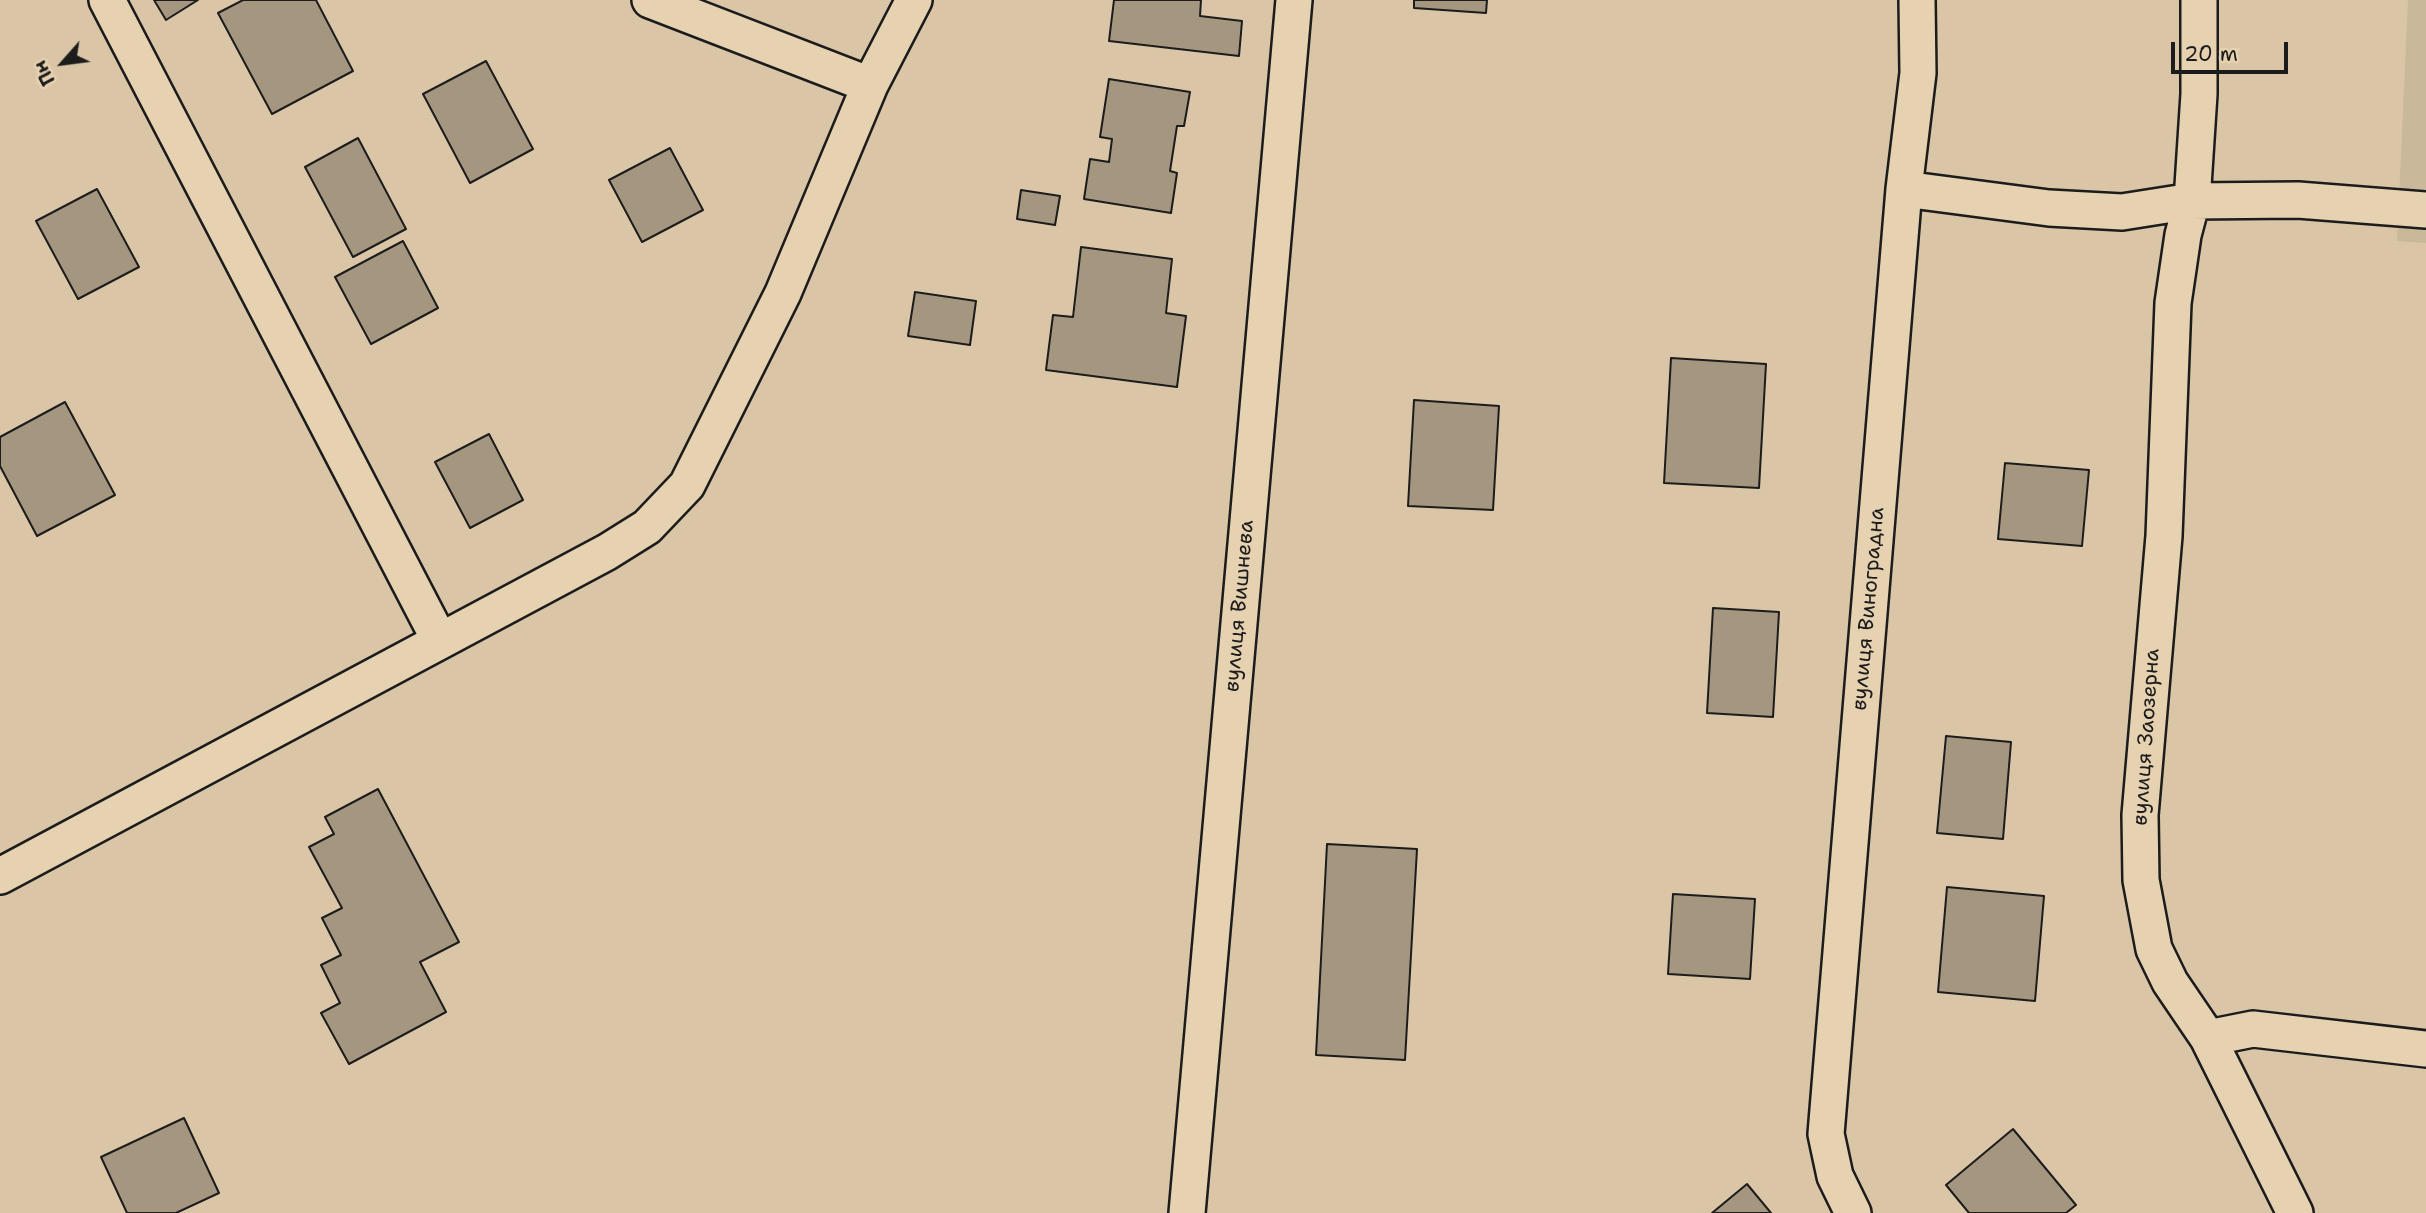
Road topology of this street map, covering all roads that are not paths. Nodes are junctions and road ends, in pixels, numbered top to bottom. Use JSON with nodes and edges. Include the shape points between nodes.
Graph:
{"nodes":[{"id":1,"x":107,"y":0,"type":"edge"},
{"id":2,"x":650,"y":0,"type":"edge"},
{"id":3,"x":914,"y":0,"type":"edge"},
{"id":4,"x":1294,"y":0,"type":"edge"},
{"id":5,"x":1917,"y":0,"type":"edge"},
{"id":6,"x":2199,"y":0,"type":"edge"},
{"id":7,"x":870,"y":85,"type":"junction"},
{"id":8,"x":1904,"y":189,"type":"junction"},
{"id":9,"x":2192,"y":201,"type":"junction"},
{"id":10,"x":2426,"y":210,"type":"edge"},
{"id":11,"x":440,"y":641,"type":"junction"},
{"id":12,"x":0,"y":876,"type":"edge"},
{"id":13,"x":2208,"y":1038,"type":"junction"},
{"id":14,"x":2426,"y":1049,"type":"edge"},
{"id":15,"x":1187,"y":1213,"type":"edge"},
{"id":16,"x":1853,"y":1213,"type":"edge"},
{"id":17,"x":2295,"y":1213,"type":"edge"}],
"edges":[{"from":1,"to":11,"type":"street"},
{"from":2,"to":7,"type":"street"},
{"from":3,"to":7,"type":"street"},
{"from":4,"to":15,"type":"street","name":"вулиця Вишнева"},
{"from":5,"to":8,"type":"street","name":"вулиця Виноградна","via":[[1918,73]]},
{"from":6,"to":9,"type":"street","name":"вулиця Заозерна"},
{"from":7,"to":11,"type":"street","via":[[783,293],[687,485],[647,527]]},
{"from":8,"to":9,"type":"street","via":[[2049,208],[2122,212]]},
{"from":8,"to":16,"type":"street","name":"вулиця Виноградна","via":[[1826,1134],[1835,1176]]},
{"from":9,"to":10,"type":"street","via":[[2298,200]]},
{"from":9,"to":13,"type":"street","name":"вулиця Заозерна","via":[[2173,303],[2164,536],[2140,815],[2141,880],[2154,949]]},
{"from":11,"to":12,"type":"street"},
{"from":13,"to":14,"type":"street","via":[[2253,1028]]},
{"from":13,"to":17,"type":"street","name":"вулиця Заозерна"}]}
